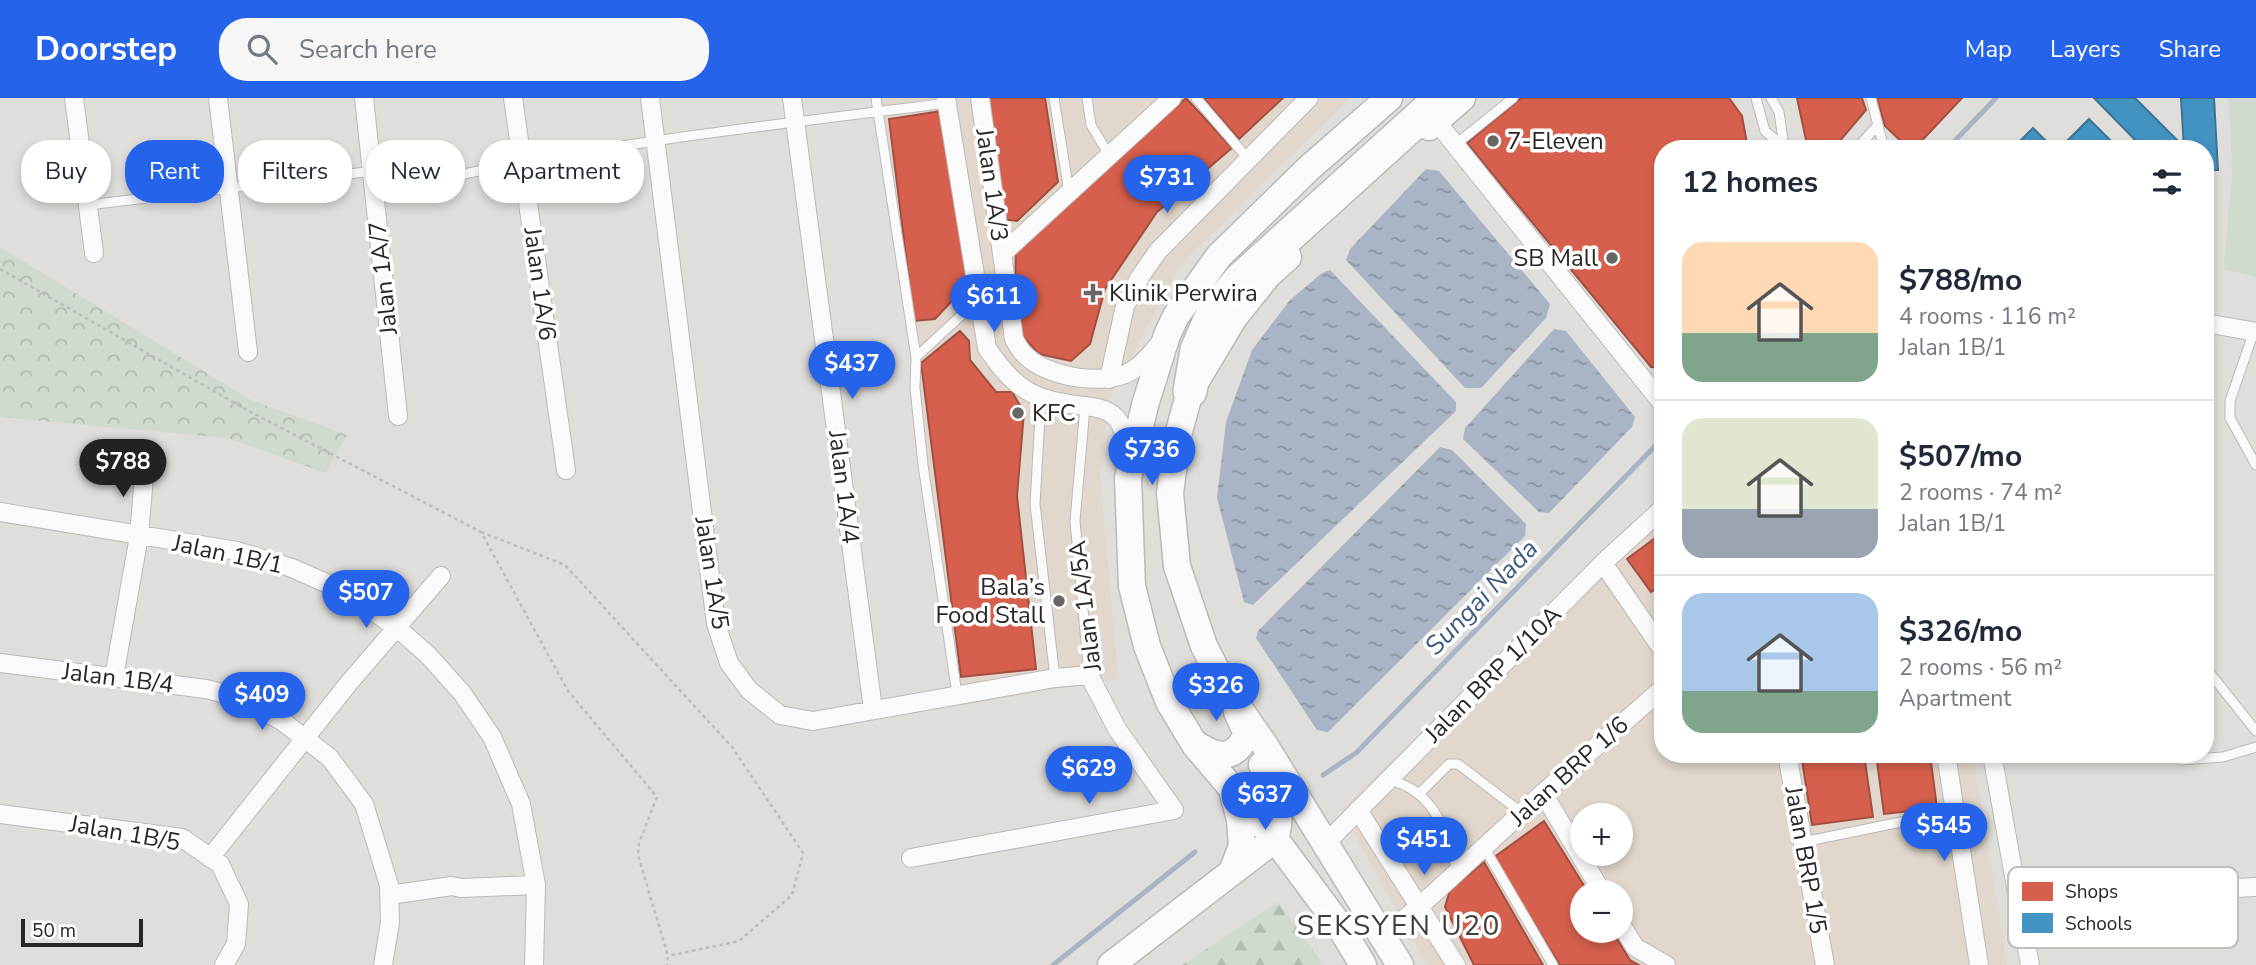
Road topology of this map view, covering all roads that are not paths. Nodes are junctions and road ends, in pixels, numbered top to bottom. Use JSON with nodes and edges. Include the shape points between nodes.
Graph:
{"nodes":[{"id":1,"x":74,"y":98,"type":"edge"},
{"id":2,"x":218,"y":98,"type":"edge"},
{"id":3,"x":364,"y":98,"type":"edge"},
{"id":4,"x":513,"y":98,"type":"edge"},
{"id":5,"x":650,"y":98,"type":"edge"},
{"id":6,"x":792,"y":98,"type":"edge"},
{"id":7,"x":876,"y":98,"type":"edge"},
{"id":8,"x":980,"y":98,"type":"edge"},
{"id":9,"x":1054,"y":98,"type":"edge"},
{"id":10,"x":1087,"y":98,"type":"edge"},
{"id":11,"x":1172,"y":98,"type":"edge"},
{"id":12,"x":1196,"y":98,"type":"edge"},
{"id":13,"x":1309,"y":98,"type":"edge"},
{"id":14,"x":1390,"y":98,"type":"edge"},
{"id":15,"x":1462,"y":98,"type":"edge"},
{"id":16,"x":1513,"y":98,"type":"edge"},
{"id":17,"x":1756,"y":98,"type":"edge"},
{"id":18,"x":1771,"y":98,"type":"edge"},
{"id":19,"x":1871,"y":98,"type":"edge"},
{"id":20,"x":946,"y":100,"type":"edge"},
{"id":21,"x":1438,"y":109,"type":"edge"},
{"id":22,"x":878,"y":112,"type":"junction"},
{"id":23,"x":796,"y":122,"type":"junction"},
{"id":24,"x":1878,"y":125,"type":"junction"},
{"id":25,"x":369,"y":140,"type":"edge"},
{"id":26,"x":519,"y":140,"type":"edge"},
{"id":27,"x":1775,"y":140,"type":"edge"},
{"id":28,"x":1783,"y":140,"type":"edge"},
{"id":29,"x":1864,"y":140,"type":"edge"},
{"id":30,"x":1882,"y":140,"type":"edge"},
{"id":31,"x":656,"y":141,"type":"junction"},
{"id":32,"x":644,"y":143,"type":"edge"},
{"id":33,"x":1455,"y":145,"type":"junction"},
{"id":34,"x":1110,"y":155,"type":"junction"},
{"id":35,"x":1249,"y":160,"type":"junction"},
{"id":36,"x":366,"y":172,"type":"edge"},
{"id":37,"x":229,"y":188,"type":"junction"},
{"id":38,"x":1069,"y":192,"type":"junction"},
{"id":39,"x":375,"y":203,"type":"edge"},
{"id":40,"x":528,"y":203,"type":"edge"},
{"id":41,"x":88,"y":205,"type":"junction"},
{"id":42,"x":94,"y":253,"type":"dead end"},
{"id":43,"x":1002,"y":254,"type":"junction"},
{"id":44,"x":979,"y":299,"type":"junction"},
{"id":45,"x":2214,"y":324,"type":"edge"},
{"id":46,"x":2255,"y":331,"type":"edge"},
{"id":47,"x":1167,"y":335,"type":"junction"},
{"id":48,"x":248,"y":352,"type":"dead end"},
{"id":49,"x":916,"y":357,"type":"junction"},
{"id":50,"x":1069,"y":376,"type":"junction"},
{"id":51,"x":1109,"y":379,"type":"junction"},
{"id":52,"x":1654,"y":388,"type":"edge"},
{"id":53,"x":1190,"y":391,"type":"junction"},
{"id":54,"x":1041,"y":398,"type":"junction"},
{"id":55,"x":1065,"y":403,"type":"junction"},
{"id":56,"x":1085,"y":407,"type":"junction"},
{"id":57,"x":398,"y":416,"type":"dead end"},
{"id":58,"x":145,"y":465,"type":"dead end"},
{"id":59,"x":2256,"y":465,"type":"edge"},
{"id":60,"x":566,"y":470,"type":"dead end"},
{"id":61,"x":1128,"y":478,"type":"junction"},
{"id":62,"x":0,"y":512,"type":"edge"},
{"id":63,"x":1654,"y":516,"type":"edge"},
{"id":64,"x":139,"y":537,"type":"junction"},
{"id":65,"x":1603,"y":563,"type":"junction"},
{"id":66,"x":441,"y":576,"type":"dead end"},
{"id":67,"x":396,"y":627,"type":"junction"},
{"id":68,"x":1654,"y":637,"type":"edge"},
{"id":69,"x":0,"y":663,"type":"edge"},
{"id":70,"x":1089,"y":675,"type":"junction"},
{"id":71,"x":114,"y":677,"type":"junction"},
{"id":72,"x":1055,"y":678,"type":"junction"},
{"id":73,"x":2214,"y":678,"type":"edge"},
{"id":74,"x":1227,"y":691,"type":"junction"},
{"id":75,"x":957,"y":695,"type":"junction"},
{"id":76,"x":1654,"y":696,"type":"edge"},
{"id":77,"x":873,"y":709,"type":"junction"},
{"id":78,"x":2256,"y":731,"type":"edge"},
{"id":79,"x":1247,"y":734,"type":"junction"},
{"id":80,"x":305,"y":738,"type":"junction"},
{"id":81,"x":1195,"y":745,"type":"junction"},
{"id":82,"x":2256,"y":747,"type":"edge"},
{"id":83,"x":2214,"y":758,"type":"edge"},
{"id":84,"x":1789,"y":763,"type":"edge"},
{"id":85,"x":1948,"y":763,"type":"edge"},
{"id":86,"x":1994,"y":763,"type":"edge"},
{"id":87,"x":1388,"y":780,"type":"junction"},
{"id":88,"x":1232,"y":788,"type":"junction"},
{"id":89,"x":1420,"y":793,"type":"junction"},
{"id":90,"x":1543,"y":793,"type":"junction"},
{"id":91,"x":1358,"y":810,"type":"junction"},
{"id":92,"x":1955,"y":811,"type":"junction"},
{"id":93,"x":1522,"y":813,"type":"junction"},
{"id":94,"x":0,"y":814,"type":"edge"},
{"id":95,"x":1275,"y":839,"type":"junction"},
{"id":96,"x":1803,"y":842,"type":"junction"},
{"id":97,"x":1326,"y":843,"type":"junction"},
{"id":98,"x":1484,"y":847,"type":"junction"},
{"id":99,"x":210,"y":858,"type":"junction"},
{"id":100,"x":911,"y":858,"type":"dead end"},
{"id":101,"x":2012,"y":867,"type":"edge"},
{"id":102,"x":1232,"y":872,"type":"junction"},
{"id":103,"x":1457,"y":872,"type":"junction"},
{"id":104,"x":1595,"y":880,"type":"edge"},
{"id":105,"x":536,"y":884,"type":"junction"},
{"id":106,"x":1310,"y":887,"type":"junction"},
{"id":107,"x":2256,"y":887,"type":"edge"},
{"id":108,"x":2238,"y":888,"type":"edge"},
{"id":109,"x":389,"y":895,"type":"junction"},
{"id":110,"x":1420,"y":906,"type":"junction"},
{"id":111,"x":1382,"y":937,"type":"junction"},
{"id":112,"x":1632,"y":943,"type":"edge"},
{"id":113,"x":224,"y":965,"type":"edge"},
{"id":114,"x":383,"y":965,"type":"edge"},
{"id":115,"x":534,"y":965,"type":"edge"},
{"id":116,"x":1111,"y":965,"type":"edge"},
{"id":117,"x":1363,"y":965,"type":"edge"},
{"id":118,"x":1400,"y":965,"type":"edge"},
{"id":119,"x":1456,"y":965,"type":"edge"},
{"id":120,"x":1553,"y":965,"type":"edge"},
{"id":121,"x":1666,"y":965,"type":"edge"},
{"id":122,"x":1825,"y":965,"type":"edge"},
{"id":123,"x":1979,"y":965,"type":"edge"}],
"edges":[{"from":1,"to":41,"type":"street"},
{"from":2,"to":37,"type":"street"},
{"from":3,"to":25,"type":"street","name":"Jalan 1A/7"},
{"from":4,"to":26,"type":"street","name":"Jalan 1A/6"},
{"from":5,"to":31,"type":"street","name":"Jalan 1A/5"},
{"from":6,"to":23,"type":"street","name":"Jalan 1A/4"},
{"from":7,"to":22,"type":"lane"},
{"from":8,"to":43,"type":"street","name":"Jalan 1A/3"},
{"from":9,"to":38,"type":"lane"},
{"from":10,"to":34,"type":"lane","via":[[1091,125]]},
{"from":11,"to":34,"type":"street"},
{"from":12,"to":35,"type":"lane"},
{"from":13,"to":35,"type":"street"},
{"from":14,"to":47,"type":"main road","via":[[1308,169],[1219,256]]},
{"from":15,"to":21,"type":"main road"},
{"from":16,"to":33,"type":"lane"},
{"from":17,"to":27,"type":"lane","via":[[1765,131]]},
{"from":18,"to":28,"type":"lane","via":[[1779,112]]},
{"from":19,"to":24,"type":"lane"},
{"from":20,"to":22,"type":"lane"},
{"from":20,"to":44,"type":"street","name":"Jalan 1A/3"},
{"from":21,"to":33,"type":"street"},
{"from":21,"to":53,"type":"main road","via":[[1268,275],[1233,319]]},
{"from":21,"to":53,"type":"highway","via":[[1342,187],[1240,280],[1213,313],[1197,350]]},
{"from":22,"to":23,"type":"lane"},
{"from":22,"to":49,"type":"lane"},
{"from":23,"to":31,"type":"lane"},
{"from":23,"to":77,"type":"street","name":"Jalan 1A/4"},
{"from":24,"to":29,"type":"lane"},
{"from":24,"to":30,"type":"lane"},
{"from":31,"to":32,"type":"lane"},
{"from":31,"to":77,"type":"street","name":"Jalan 1A/5","via":[[716,624],[729,663],[749,690],[780,715],[813,721]]},
{"from":33,"to":52,"type":"street"},
{"from":34,"to":38,"type":"street"},
{"from":35,"to":51,"type":"street","via":[[1158,251],[1140,277],[1125,306]]},
{"from":36,"to":37,"type":"lane"},
{"from":37,"to":41,"type":"lane"},
{"from":37,"to":48,"type":"street"},
{"from":38,"to":43,"type":"street"},
{"from":39,"to":57,"type":"street","name":"Jalan 1A/7"},
{"from":40,"to":60,"type":"street","name":"Jalan 1A/6"},
{"from":41,"to":42,"type":"street"},
{"from":43,"to":50,"type":"street","name":"Jalan 1A/3","via":[[1014,339],[1026,356]]},
{"from":44,"to":49,"type":"lane"},
{"from":44,"to":54,"type":"street","name":"Jalan 1A/3","via":[[987,348],[1004,373]]},
{"from":45,"to":46,"type":"street"},
{"from":46,"to":59,"type":"lane","via":[[2230,401],[2230,418]]},
{"from":47,"to":51,"type":"street","name":"Jalan 1A/3","via":[[1132,371]]},
{"from":47,"to":61,"type":"main road"},
{"from":49,"to":75,"type":"lane","via":[[923,465]]},
{"from":50,"to":51,"type":"street","name":"Jalan 1A/3"},
{"from":50,"to":55,"type":"street"},
{"from":53,"to":74,"type":"main road","via":[[1177,439],[1170,493],[1177,566],[1204,646]]},
{"from":54,"to":55,"type":"street","name":"Jalan 1A/3"},
{"from":54,"to":72,"type":"lane","via":[[1035,504]]},
{"from":55,"to":56,"type":"street","name":"Jalan 1A/3"},
{"from":56,"to":61,"type":"street","name":"Jalan 1A/3","via":[[1119,418],[1126,440]]},
{"from":56,"to":70,"type":"lane","name":"Jalan 1A/5A","via":[[1075,521]]},
{"from":58,"to":64,"type":"street"},
{"from":61,"to":81,"type":"main road","via":[[1132,586],[1147,646],[1169,702]]},
{"from":62,"to":64,"type":"street","name":"Jalan 1B/1"},
{"from":63,"to":65,"type":"street","name":"Jalan BRP 1/10A"},
{"from":64,"to":67,"type":"street","name":"Jalan 1B/1","via":[[237,551],[292,568],[344,591]]},
{"from":64,"to":71,"type":"street"},
{"from":65,"to":68,"type":"street"},
{"from":65,"to":87,"type":"street","name":"Jalan BRP 1/10A"},
{"from":66,"to":67,"type":"street"},
{"from":67,"to":80,"type":"street"},
{"from":67,"to":105,"type":"street","name":"Jalan 1B/1","via":[[462,692],[492,737],[521,804]]},
{"from":69,"to":71,"type":"street","name":"Jalan 1B/4"},
{"from":70,"to":72,"type":"street","name":"Jalan 1A/5"},
{"from":70,"to":100,"type":"street","name":"Jalan 1A/5A","via":[[1117,729],[1174,810]]},
{"from":71,"to":80,"type":"street","name":"Jalan 1B/4","via":[[234,696],[282,720]]},
{"from":72,"to":75,"type":"street","name":"Jalan 1A/5"},
{"from":73,"to":78,"type":"lane"},
{"from":74,"to":79,"type":"main road"},
{"from":74,"to":97,"type":"main road"},
{"from":75,"to":77,"type":"street","name":"Jalan 1A/5"},
{"from":76,"to":90,"type":"street","name":"Jalan BRP 1/6"},
{"from":79,"to":81,"type":"main road","via":[[1230,754],[1210,753]]},
{"from":79,"to":95,"type":"main road","via":[[1275,791],[1280,821]]},
{"from":80,"to":99,"type":"street"},
{"from":80,"to":109,"type":"street","name":"Jalan 1B/4","via":[[330,758],[364,804]]},
{"from":81,"to":88,"type":"main road"},
{"from":82,"to":83,"type":"lane"},
{"from":84,"to":96,"type":"street","name":"Jalan BRP 1/5"},
{"from":85,"to":92,"type":"street"},
{"from":86,"to":101,"type":"street"},
{"from":87,"to":89,"type":"lane"},
{"from":87,"to":91,"type":"street","name":"Jalan BRP 1/10A"},
{"from":88,"to":95,"type":"main road"},
{"from":88,"to":102,"type":"main road","via":[[1242,846]]},
{"from":89,"to":93,"type":"lane","via":[[1453,763]]},
{"from":89,"to":103,"type":"lane","via":[[1438,817]]},
{"from":90,"to":93,"type":"street","name":"Jalan BRP 1/6"},
{"from":90,"to":104,"type":"street"},
{"from":91,"to":97,"type":"street","name":"Jalan BRP 1/10A"},
{"from":91,"to":110,"type":"street"},
{"from":92,"to":96,"type":"lane"},
{"from":92,"to":123,"type":"street"},
{"from":93,"to":98,"type":"street","name":"Jalan BRP 1/6"},
{"from":94,"to":99,"type":"street","name":"Jalan 1B/5","via":[[182,838]]},
{"from":95,"to":102,"type":"main road"},
{"from":95,"to":106,"type":"main road"},
{"from":96,"to":122,"type":"street","name":"Jalan BRP 1/5"},
{"from":97,"to":111,"type":"main road"},
{"from":98,"to":103,"type":"street","name":"Jalan BRP 1/6"},
{"from":98,"to":120,"type":"lane"},
{"from":99,"to":113,"type":"street","name":"Jalan 1B/5","via":[[220,864],[239,904],[236,944]]},
{"from":102,"to":106,"type":"main road","via":[[1279,870]]},
{"from":102,"to":116,"type":"main road"},
{"from":103,"to":110,"type":"street","name":"Jalan BRP 1/6"},
{"from":105,"to":109,"type":"street","via":[[452,886]]},
{"from":105,"to":115,"type":"street","name":"Jalan 1B/1"},
{"from":106,"to":117,"type":"main road"},
{"from":107,"to":108,"type":"street"},
{"from":109,"to":114,"type":"street","name":"Jalan 1B/4"},
{"from":110,"to":111,"type":"street","name":"Jalan BRP 1/6"},
{"from":110,"to":119,"type":"street"},
{"from":111,"to":118,"type":"main road"},
{"from":112,"to":121,"type":"street"}]}
